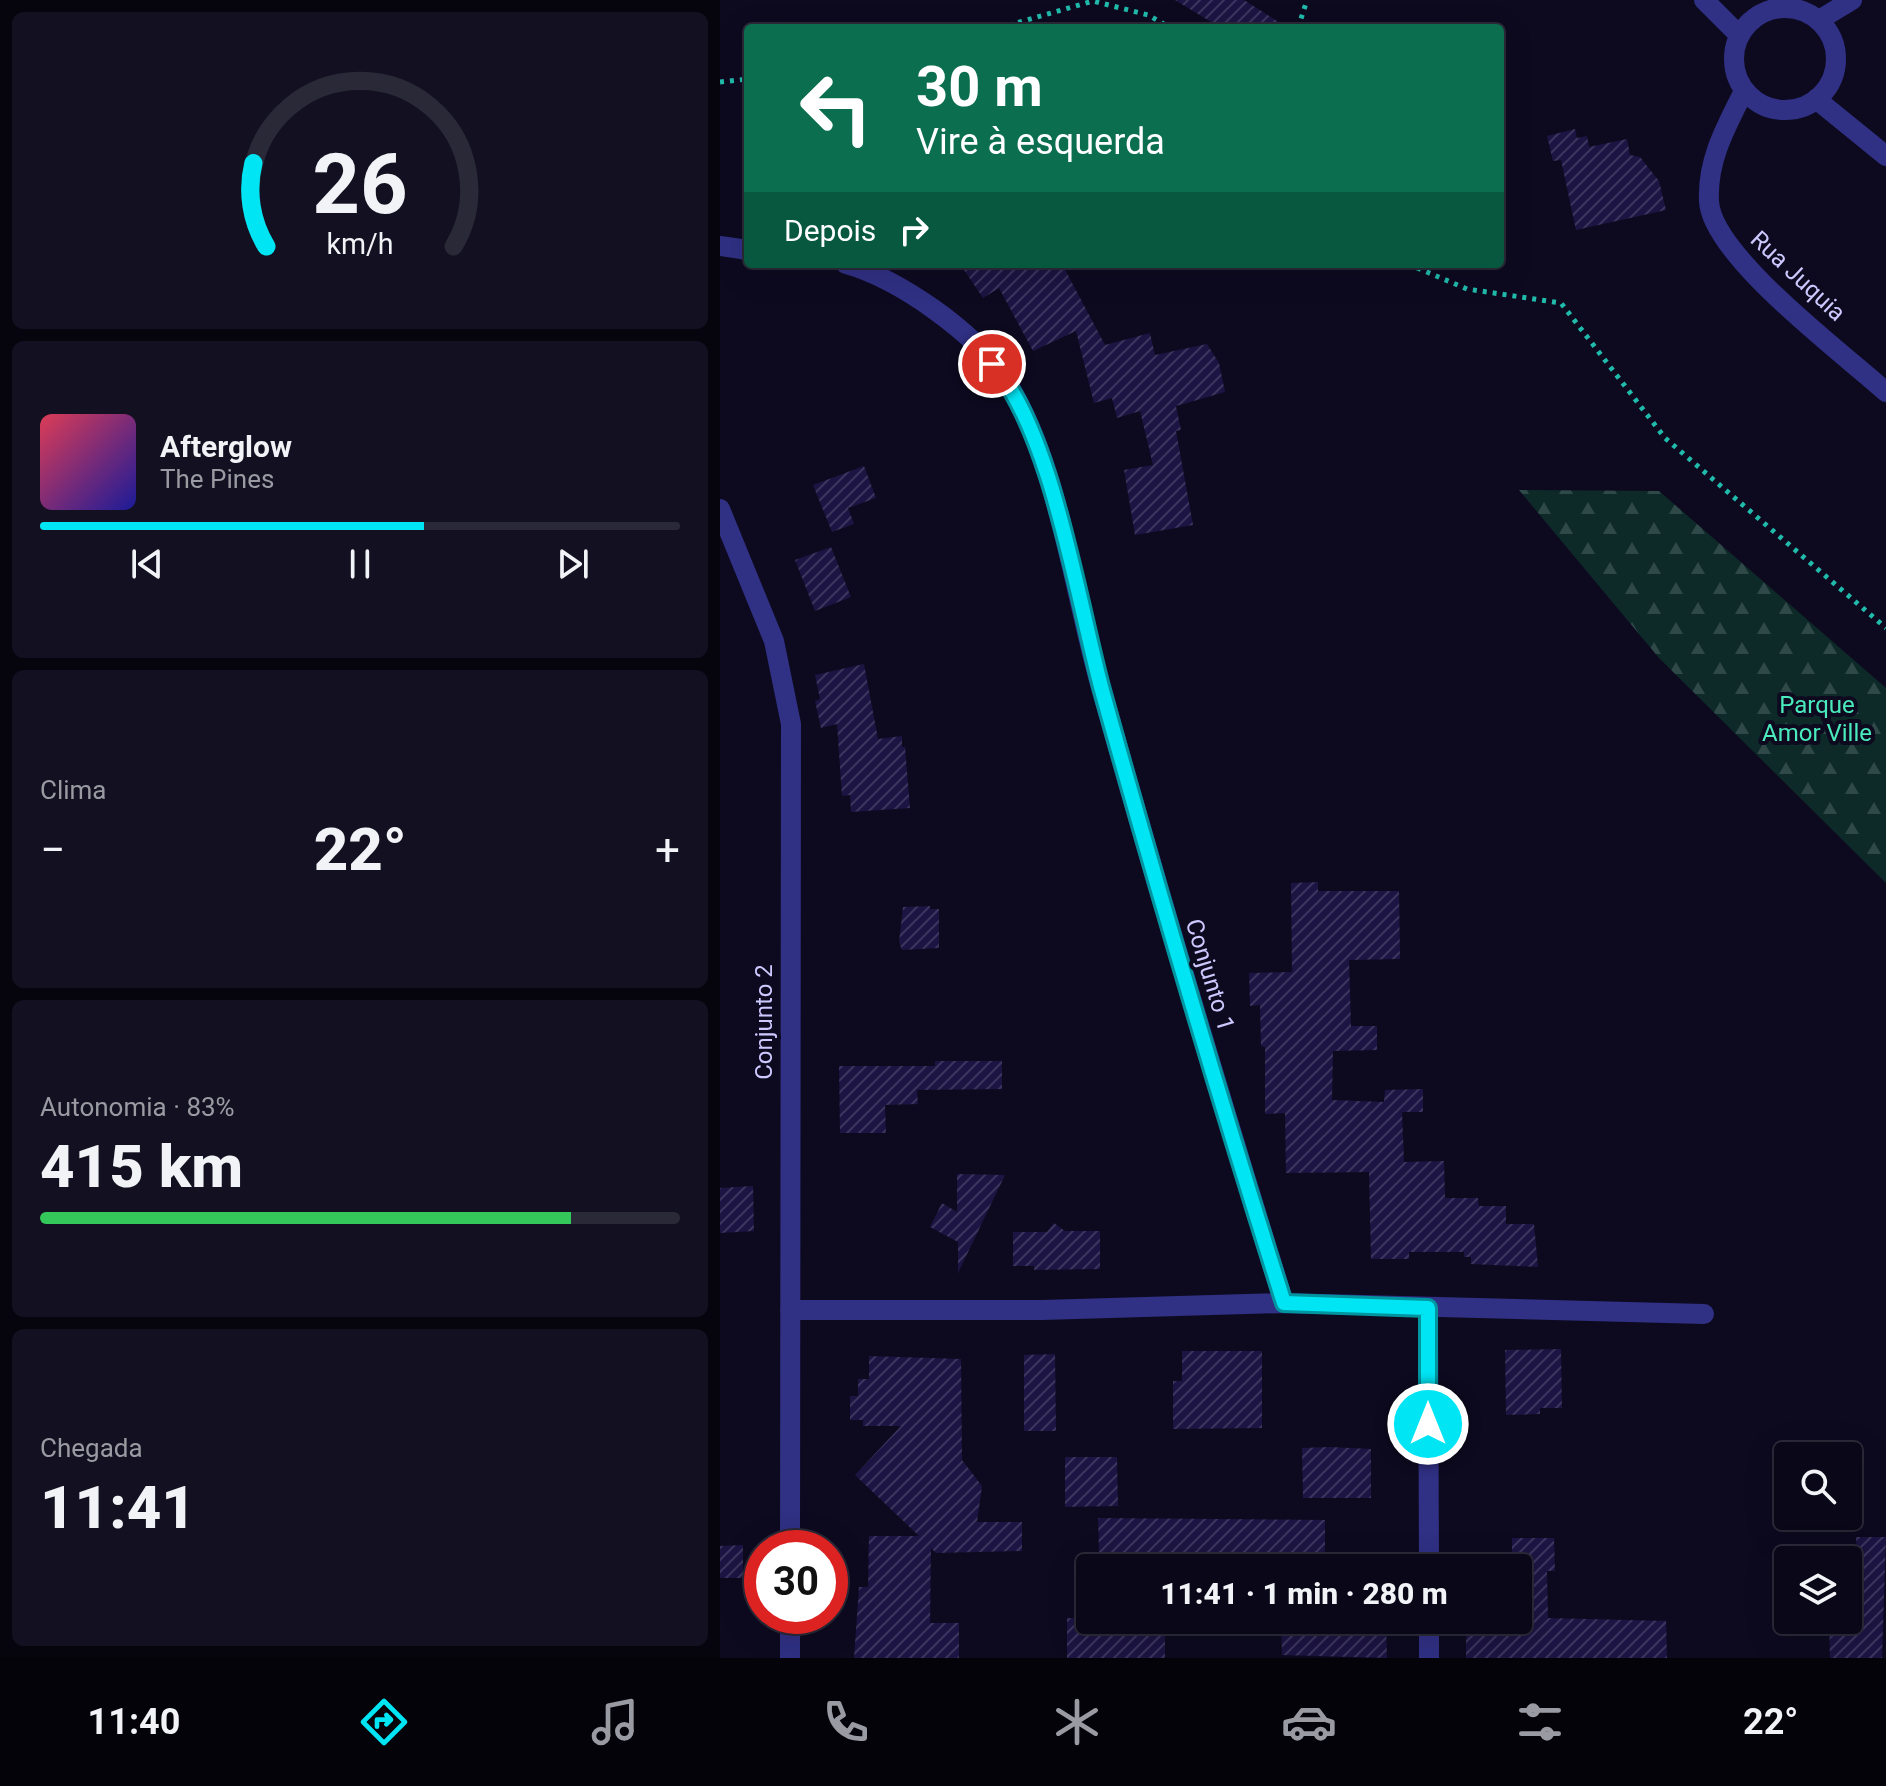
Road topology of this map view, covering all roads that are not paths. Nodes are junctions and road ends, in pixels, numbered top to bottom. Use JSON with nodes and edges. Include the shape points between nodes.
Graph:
{"nodes":[{"id":1,"x":1704,"y":0,"type":"edge"},
{"id":2,"x":1852,"y":0,"type":"edge"},
{"id":3,"x":1778,"y":3,"type":"edge"},
{"id":4,"x":1819,"y":20,"type":"junction"},
{"id":5,"x":1739,"y":35,"type":"junction"},
{"id":6,"x":1744,"y":91,"type":"junction"},
{"id":7,"x":1816,"y":99,"type":"junction"},
{"id":8,"x":1886,"y":156,"type":"edge"},
{"id":9,"x":720,"y":246,"type":"edge"},
{"id":10,"x":744,"y":249,"type":"edge"},
{"id":11,"x":859,"y":268,"type":"edge"},
{"id":12,"x":1886,"y":392,"type":"edge"},
{"id":13,"x":720,"y":509,"type":"edge"},
{"id":14,"x":1284,"y":1303,"type":"junction"},
{"id":15,"x":1428,"y":1308,"type":"junction"},
{"id":16,"x":790,"y":1310,"type":"junction"},
{"id":17,"x":1704,"y":1314,"type":"dead end"},
{"id":18,"x":790,"y":1530,"type":"edge"},
{"id":19,"x":1429,"y":1554,"type":"edge"},
{"id":20,"x":790,"y":1634,"type":"edge"},
{"id":21,"x":1429,"y":1634,"type":"edge"},
{"id":22,"x":790,"y":1658,"type":"edge"},
{"id":23,"x":1429,"y":1658,"type":"edge"}],
"edges":[{"from":1,"to":5,"type":"street"},
{"from":2,"to":4,"type":"street"},
{"from":3,"to":4,"type":"street"},
{"from":3,"to":5,"type":"street","via":[[1757,15]]},
{"from":4,"to":7,"type":"street","via":[[1830,34],[1836,60],[1829,86]]},
{"from":5,"to":6,"type":"street","via":[[1733,64]]},
{"from":6,"to":7,"type":"street","via":[[1759,104],[1778,110],[1799,109]]},
{"from":6,"to":12,"type":"street","name":"Rua Juquia","via":[[1715,149],[1709,202],[1717,231],[1752,273]]},
{"from":7,"to":8,"type":"street"},
{"from":9,"to":10,"type":"street"},
{"from":11,"to":14,"type":"street","name":"Conjunto 1","via":[[903,288],[944,318],[1003,376],[1022,410],[1056,504],[1082,618],[1182,977]]},
{"from":13,"to":16,"type":"street","name":"Conjunto 2","via":[[774,641],[791,724]]},
{"from":14,"to":15,"type":"street"},
{"from":14,"to":16,"type":"street"},
{"from":15,"to":17,"type":"street"},
{"from":15,"to":19,"type":"street"},
{"from":16,"to":18,"type":"street","name":"Conjunto 2"},
{"from":20,"to":22,"type":"street"},
{"from":21,"to":23,"type":"street"}]}
